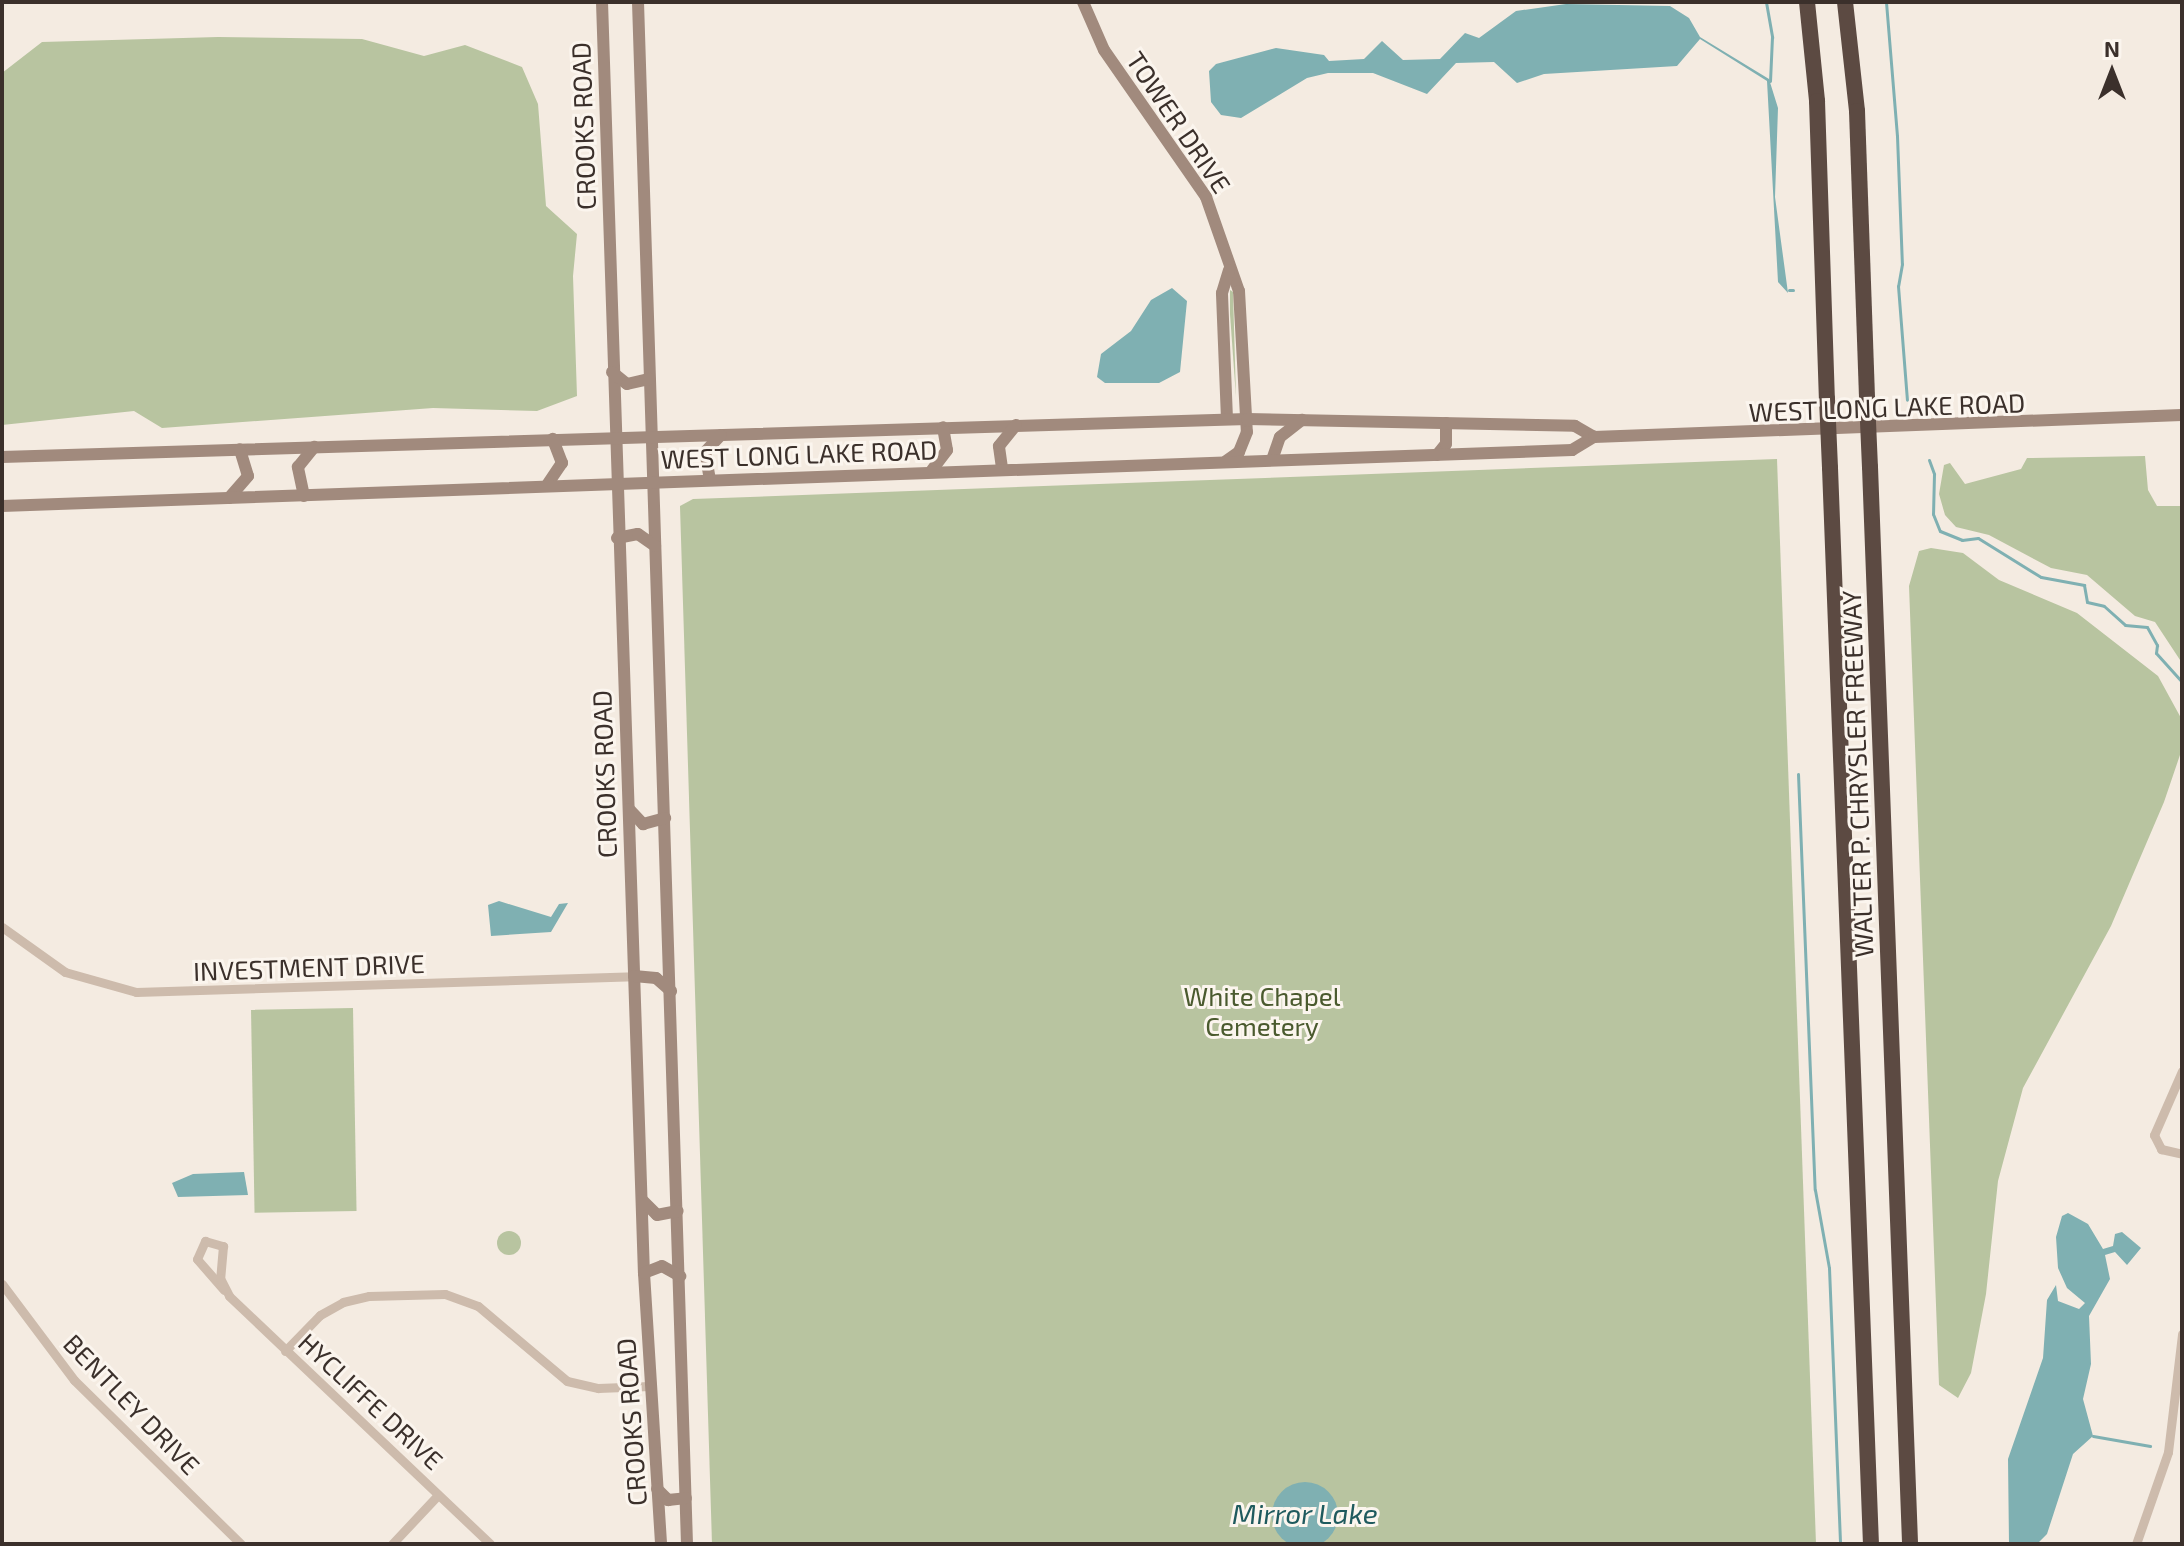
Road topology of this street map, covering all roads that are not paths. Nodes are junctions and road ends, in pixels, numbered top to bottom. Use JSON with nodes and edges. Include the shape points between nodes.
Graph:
{"nodes":[{"id":1,"x":602,"y":2,"type":"edge"},
{"id":2,"x":638,"y":2,"type":"edge"},
{"id":3,"x":1083,"y":2,"type":"edge"},
{"id":4,"x":1807,"y":2,"type":"edge"},
{"id":5,"x":1845,"y":2,"type":"edge"},
{"id":6,"x":1229,"y":270,"type":"junction"},
{"id":7,"x":612,"y":372,"type":"junction"},
{"id":8,"x":649,"y":379,"type":"junction"},
{"id":9,"x":2182,"y":415,"type":"edge"},
{"id":10,"x":1227,"y":419,"type":"junction"},
{"id":11,"x":1247,"y":419,"type":"junction"},
{"id":12,"x":1305,"y":419,"type":"junction"},
{"id":13,"x":1446,"y":423,"type":"junction"},
{"id":14,"x":1016,"y":425,"type":"junction"},
{"id":15,"x":943,"y":427,"type":"junction"},
{"id":16,"x":724,"y":434,"type":"junction"},
{"id":17,"x":651,"y":436,"type":"junction"},
{"id":18,"x":614,"y":437,"type":"junction"},
{"id":19,"x":1594,"y":437,"type":"junction"},
{"id":20,"x":553,"y":439,"type":"junction"},
{"id":21,"x":314,"y":447,"type":"junction"},
{"id":22,"x":240,"y":449,"type":"junction"},
{"id":23,"x":1437,"y":455,"type":"junction"},
{"id":24,"x":2,"y":457,"type":"edge"},
{"id":25,"x":1272,"y":460,"type":"junction"},
{"id":26,"x":1226,"y":461,"type":"junction"},
{"id":27,"x":1002,"y":468,"type":"junction"},
{"id":28,"x":932,"y":470,"type":"junction"},
{"id":29,"x":710,"y":480,"type":"junction"},
{"id":30,"x":653,"y":482,"type":"junction"},
{"id":31,"x":616,"y":483,"type":"junction"},
{"id":32,"x":547,"y":485,"type":"junction"},
{"id":33,"x":304,"y":496,"type":"junction"},
{"id":34,"x":229,"y":498,"type":"junction"},
{"id":35,"x":2,"y":506,"type":"edge"},
{"id":36,"x":617,"y":538,"type":"junction"},
{"id":37,"x":655,"y":546,"type":"junction"},
{"id":38,"x":628,"y":806,"type":"junction"},
{"id":39,"x":665,"y":818,"type":"junction"},
{"id":40,"x":2,"y":927,"type":"edge"},
{"id":41,"x":634,"y":976,"type":"junction"},
{"id":42,"x":671,"y":991,"type":"junction"},
{"id":43,"x":2182,"y":1071,"type":"edge"},
{"id":44,"x":2182,"y":1154,"type":"edge"},
{"id":45,"x":642,"y":1200,"type":"junction"},
{"id":46,"x":678,"y":1211,"type":"junction"},
{"id":47,"x":644,"y":1273,"type":"junction"},
{"id":48,"x":680,"y":1276,"type":"junction"},
{"id":49,"x":2,"y":1284,"type":"edge"},
{"id":50,"x":224,"y":1290,"type":"junction"},
{"id":51,"x":2182,"y":1334,"type":"edge"},
{"id":52,"x":285,"y":1351,"type":"junction"},
{"id":53,"x":650,"y":1386,"type":"junction"},
{"id":54,"x":657,"y":1489,"type":"junction"},
{"id":55,"x":438,"y":1495,"type":"junction"},
{"id":56,"x":686,"y":1498,"type":"junction"},
{"id":57,"x":241,"y":1544,"type":"edge"},
{"id":58,"x":392,"y":1544,"type":"edge"},
{"id":59,"x":490,"y":1544,"type":"edge"},
{"id":60,"x":661,"y":1544,"type":"edge"},
{"id":61,"x":687,"y":1544,"type":"edge"},
{"id":62,"x":1871,"y":1544,"type":"edge"},
{"id":63,"x":1910,"y":1544,"type":"edge"},
{"id":64,"x":2136,"y":1544,"type":"edge"}],
"edges":[{"from":1,"to":7,"type":"main road","name":"CROOKS ROAD"},
{"from":2,"to":8,"type":"main road","name":"CROOKS ROAD"},
{"from":3,"to":6,"type":"main road","name":"TOWER DRIVE","via":[[1113,63],[1206,197]]},
{"from":4,"to":62,"type":"highway","name":"WALTER P. CHRYSLER FREEWAY","bridge":true,"via":[[1817,101]]},
{"from":5,"to":63,"type":"highway","name":"WALTER P. CHRYSLER FREEWAY","bridge":true,"via":[[1857,111]]},
{"from":6,"to":10,"type":"main road","name":"TOWER DRIVE","via":[[1222,293]]},
{"from":6,"to":11,"type":"main road","name":"TOWER DRIVE","via":[[1239,291]]},
{"from":7,"to":8,"type":"main road","via":[[627,384]]},
{"from":7,"to":18,"type":"main road","name":"CROOKS ROAD"},
{"from":8,"to":17,"type":"main road","name":"CROOKS ROAD"},
{"from":9,"to":19,"type":"main road","name":"WEST LONG LAKE ROAD"},
{"from":10,"to":11,"type":"main road","name":"WEST LONG LAKE ROAD"},
{"from":10,"to":14,"type":"main road","name":"WEST LONG LAKE ROAD"},
{"from":11,"to":12,"type":"main road","name":"WEST LONG LAKE ROAD"},
{"from":11,"to":26,"type":"main road","via":[[1243,445]]},
{"from":12,"to":13,"type":"main road","name":"WEST LONG LAKE ROAD"},
{"from":12,"to":25,"type":"main road","via":[[1280,437]]},
{"from":13,"to":19,"type":"main road","name":"WEST LONG LAKE ROAD","via":[[1575,426]]},
{"from":13,"to":23,"type":"main road","via":[[1446,444]]},
{"from":14,"to":15,"type":"main road","name":"WEST LONG LAKE ROAD"},
{"from":14,"to":27,"type":"main road","via":[[999,446]]},
{"from":15,"to":16,"type":"main road","name":"WEST LONG LAKE ROAD"},
{"from":15,"to":28,"type":"main road","via":[[947,450]]},
{"from":16,"to":17,"type":"main road","name":"WEST LONG LAKE ROAD"},
{"from":16,"to":29,"type":"main road","via":[[705,452]]},
{"from":17,"to":18,"type":"main road","name":"WEST LONG LAKE ROAD"},
{"from":17,"to":30,"type":"main road","name":"CROOKS ROAD"},
{"from":18,"to":20,"type":"main road","name":"WEST LONG LAKE ROAD"},
{"from":18,"to":31,"type":"main road","name":"CROOKS ROAD"},
{"from":19,"to":23,"type":"main road","name":"WEST LONG LAKE ROAD","via":[[1572,450]]},
{"from":20,"to":21,"type":"main road","name":"WEST LONG LAKE ROAD"},
{"from":20,"to":32,"type":"main road","via":[[562,463]]},
{"from":21,"to":22,"type":"main road","name":"WEST LONG LAKE ROAD"},
{"from":21,"to":33,"type":"main road","via":[[298,467]]},
{"from":22,"to":24,"type":"main road","name":"WEST LONG LAKE ROAD"},
{"from":22,"to":34,"type":"main road","via":[[248,476]]},
{"from":23,"to":25,"type":"main road","name":"WEST LONG LAKE ROAD"},
{"from":25,"to":26,"type":"main road","name":"WEST LONG LAKE ROAD"},
{"from":26,"to":27,"type":"main road","name":"WEST LONG LAKE ROAD"},
{"from":27,"to":28,"type":"main road","name":"WEST LONG LAKE ROAD"},
{"from":28,"to":29,"type":"main road","name":"WEST LONG LAKE ROAD"},
{"from":29,"to":30,"type":"main road","name":"WEST LONG LAKE ROAD"},
{"from":30,"to":31,"type":"main road","name":"WEST LONG LAKE ROAD"},
{"from":30,"to":37,"type":"main road","name":"CROOKS ROAD"},
{"from":31,"to":32,"type":"main road","name":"WEST LONG LAKE ROAD"},
{"from":31,"to":36,"type":"main road","name":"CROOKS ROAD"},
{"from":32,"to":33,"type":"main road","name":"WEST LONG LAKE ROAD"},
{"from":33,"to":34,"type":"main road","name":"WEST LONG LAKE ROAD"},
{"from":34,"to":35,"type":"main road","name":"WEST LONG LAKE ROAD"},
{"from":36,"to":37,"type":"main road","via":[[638,534]]},
{"from":36,"to":38,"type":"main road","name":"CROOKS ROAD"},
{"from":37,"to":39,"type":"main road","name":"CROOKS ROAD"},
{"from":38,"to":39,"type":"main road","via":[[643,824]]},
{"from":38,"to":41,"type":"main road","name":"CROOKS ROAD"},
{"from":39,"to":42,"type":"main road","name":"CROOKS ROAD"},
{"from":40,"to":41,"type":"street","name":"INVESTMENT DRIVE","via":[[65,972],[136,992]]},
{"from":41,"to":42,"type":"main road","via":[[656,978]]},
{"from":41,"to":45,"type":"main road","name":"CROOKS ROAD"},
{"from":42,"to":46,"type":"main road","name":"CROOKS ROAD"},
{"from":43,"to":44,"type":"street","via":[[2154,1135],[2161,1149]]},
{"from":45,"to":46,"type":"main road","via":[[657,1215]]},
{"from":45,"to":47,"type":"main road","name":"CROOKS ROAD"},
{"from":46,"to":48,"type":"main road","name":"CROOKS ROAD"},
{"from":47,"to":48,"type":"main road","via":[[662,1266]]},
{"from":47,"to":53,"type":"main road","name":"CROOKS ROAD"},
{"from":48,"to":56,"type":"main road","name":"CROOKS ROAD"},
{"from":49,"to":57,"type":"street","name":"BENTLEY DRIVE","via":[[74,1380]]},
{"from":50,"to":50,"type":"street","name":"HYCLIFFE DRIVE","via":[[197,1259],[205,1241],[215,1240],[226,1251],[220,1278]]},
{"from":50,"to":52,"type":"street","name":"HYCLIFFE DRIVE"},
{"from":51,"to":64,"type":"street","via":[[2168,1452]]},
{"from":52,"to":53,"type":"street","via":[[315,1319],[343,1302],[445,1294],[489,1314],[567,1381],[598,1388]]},
{"from":52,"to":55,"type":"street","name":"HYCLIFFE DRIVE"},
{"from":53,"to":54,"type":"main road","name":"CROOKS ROAD"},
{"from":54,"to":56,"type":"main road","via":[[668,1500]]},
{"from":54,"to":60,"type":"main road","name":"CROOKS ROAD"},
{"from":55,"to":58,"type":"street"},
{"from":55,"to":59,"type":"street","name":"HYCLIFFE DRIVE"},
{"from":56,"to":61,"type":"main road","name":"CROOKS ROAD"}]}
